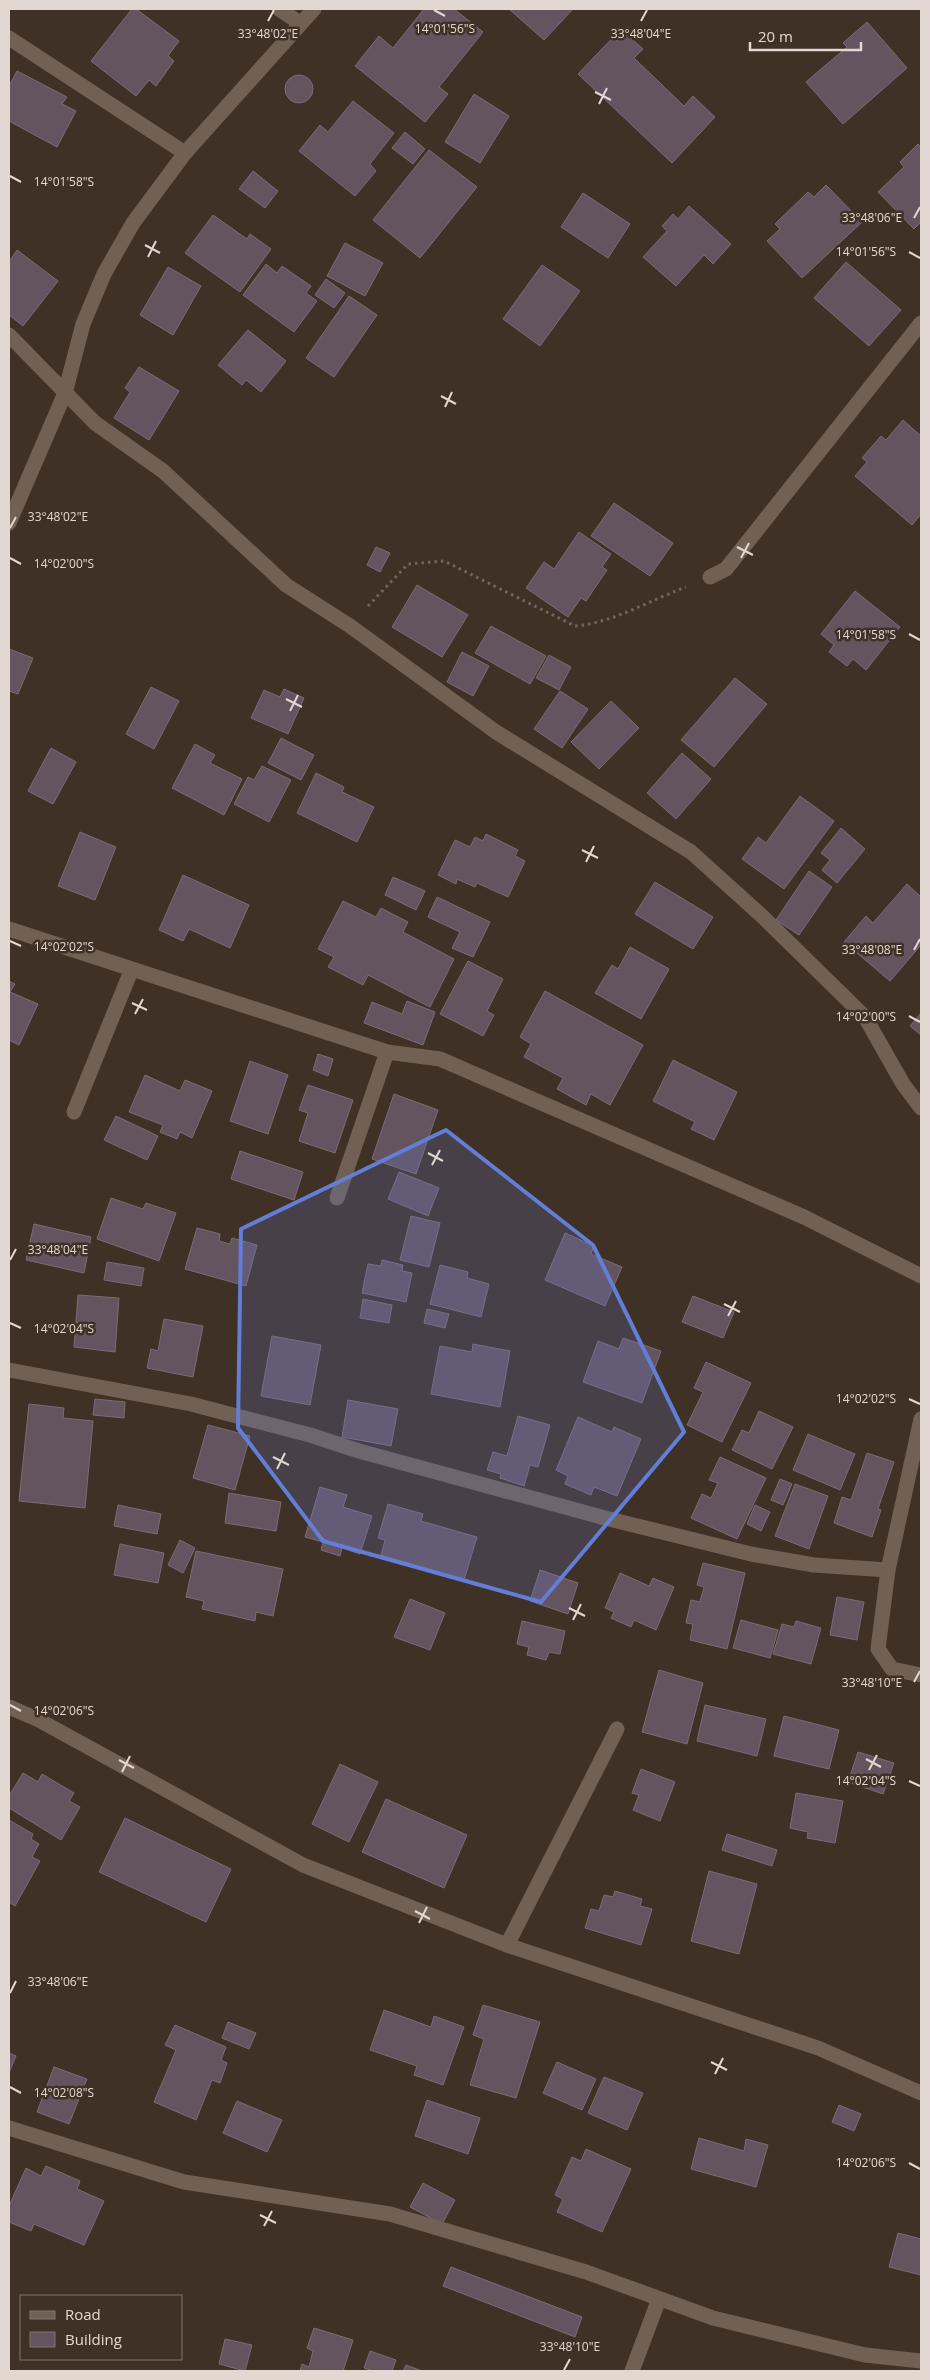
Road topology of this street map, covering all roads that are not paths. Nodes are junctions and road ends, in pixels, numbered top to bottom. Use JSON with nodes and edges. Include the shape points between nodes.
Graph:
{"nodes":[{"id":1,"x":279,"y":9,"type":"edge"},
{"id":2,"x":314,"y":9,"type":"edge"},
{"id":3,"x":300,"y":23,"type":"junction"},
{"id":4,"x":9,"y":38,"type":"edge"},
{"id":5,"x":185,"y":154,"type":"junction"},
{"id":6,"x":921,"y":323,"type":"edge"},
{"id":7,"x":9,"y":335,"type":"edge"},
{"id":8,"x":65,"y":394,"type":"junction"},
{"id":9,"x":9,"y":523,"type":"edge"},
{"id":10,"x":710,"y":577,"type":"road end"},
{"id":11,"x":9,"y":929,"type":"edge"},
{"id":12,"x":131,"y":971,"type":"junction"},
{"id":13,"x":387,"y":1052,"type":"junction"},
{"id":14,"x":921,"y":1108,"type":"edge"},
{"id":15,"x":74,"y":1112,"type":"dead end"},
{"id":16,"x":337,"y":1198,"type":"dead end"},
{"id":17,"x":921,"y":1276,"type":"edge"},
{"id":18,"x":9,"y":1370,"type":"edge"},
{"id":19,"x":921,"y":1420,"type":"edge"},
{"id":20,"x":888,"y":1570,"type":"junction"},
{"id":21,"x":921,"y":1674,"type":"edge"},
{"id":22,"x":9,"y":1707,"type":"edge"},
{"id":23,"x":617,"y":1730,"type":"dead end"},
{"id":24,"x":507,"y":1945,"type":"junction"},
{"id":25,"x":921,"y":2093,"type":"edge"},
{"id":26,"x":9,"y":2128,"type":"edge"},
{"id":27,"x":659,"y":2299,"type":"junction"},
{"id":28,"x":921,"y":2361,"type":"edge"},
{"id":29,"x":632,"y":2371,"type":"edge"}],
"edges":[{"from":1,"to":3,"type":"street"},
{"from":2,"to":3,"type":"street"},
{"from":3,"to":5,"type":"street"},
{"from":4,"to":5,"type":"street"},
{"from":5,"to":8,"type":"street","via":[[133,223],[104,274],[83,324]]},
{"from":6,"to":10,"type":"street","via":[[726,569]]},
{"from":7,"to":8,"type":"street"},
{"from":8,"to":9,"type":"street"},
{"from":8,"to":14,"type":"street","via":[[95,423],[164,471],[286,585],[350,626],[496,732],[691,852],[865,1017],[903,1084]]},
{"from":11,"to":12,"type":"street"},
{"from":12,"to":13,"type":"street"},
{"from":12,"to":15,"type":"street"},
{"from":13,"to":16,"type":"street"},
{"from":13,"to":17,"type":"street","via":[[440,1058],[804,1216]]},
{"from":18,"to":20,"type":"street","via":[[191,1404],[595,1515],[751,1554],[814,1565]]},
{"from":19,"to":20,"type":"street"},
{"from":20,"to":21,"type":"street","via":[[878,1649],[892,1669]]},
{"from":22,"to":24,"type":"street","via":[[303,1865]]},
{"from":23,"to":24,"type":"street"},
{"from":24,"to":25,"type":"street","via":[[818,2048]]},
{"from":26,"to":27,"type":"street","via":[[184,2182],[390,2214],[586,2272]]},
{"from":27,"to":28,"type":"street","via":[[740,2325],[864,2355]]},
{"from":27,"to":29,"type":"street"}]}
